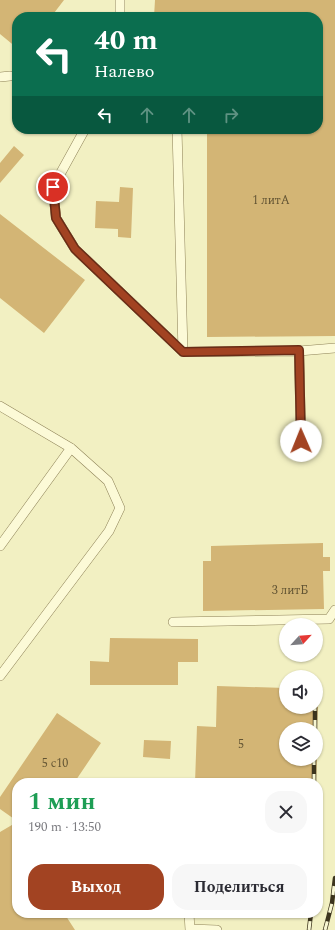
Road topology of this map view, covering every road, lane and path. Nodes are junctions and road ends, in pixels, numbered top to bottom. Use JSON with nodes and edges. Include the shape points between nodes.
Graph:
{"nodes":[{"id":1,"x":120,"y":0,"type":"edge"},
{"id":2,"x":120,"y":12,"type":"edge"},
{"id":3,"x":10,"y":76,"type":"dead end"},
{"id":4,"x":0,"y":77,"type":"edge"},
{"id":5,"x":82,"y":134,"type":"edge"},
{"id":6,"x":177,"y":134,"type":"edge"},
{"id":7,"x":335,"y":348,"type":"edge"},
{"id":8,"x":299,"y":350,"type":"junction"},
{"id":9,"x":183,"y":352,"type":"junction"},
{"id":10,"x":0,"y":406,"type":"edge"},
{"id":11,"x":301,"y":441,"type":"dead end"},
{"id":12,"x":71,"y":448,"type":"junction"},
{"id":13,"x":0,"y":546,"type":"edge"},
{"id":14,"x":335,"y":610,"type":"edge"},
{"id":15,"x":173,"y":622,"type":"dead end"},
{"id":16,"x":0,"y":676,"type":"edge"},
{"id":17,"x":189,"y":918,"type":"edge"},
{"id":18,"x":190,"y":929,"type":"edge"},
{"id":19,"x":217,"y":930,"type":"edge"}],
"edges":[{"from":1,"to":2,"type":"lane"},
{"from":3,"to":4,"type":"lane"},
{"from":5,"to":9,"type":"lane","via":[[53,187],[56,218],[75,249]]},
{"from":6,"to":9,"type":"lane"},
{"from":7,"to":8,"type":"lane"},
{"from":8,"to":9,"type":"lane"},
{"from":8,"to":11,"type":"lane"},
{"from":10,"to":12,"type":"lane"},
{"from":12,"to":13,"type":"lane"},
{"from":12,"to":16,"type":"lane","via":[[108,481],[120,508],[109,531]]},
{"from":14,"to":15,"type":"lane","via":[[329,619]]},
{"from":17,"to":18,"type":"lane"},
{"from":18,"to":19,"type":"lane"}]}
